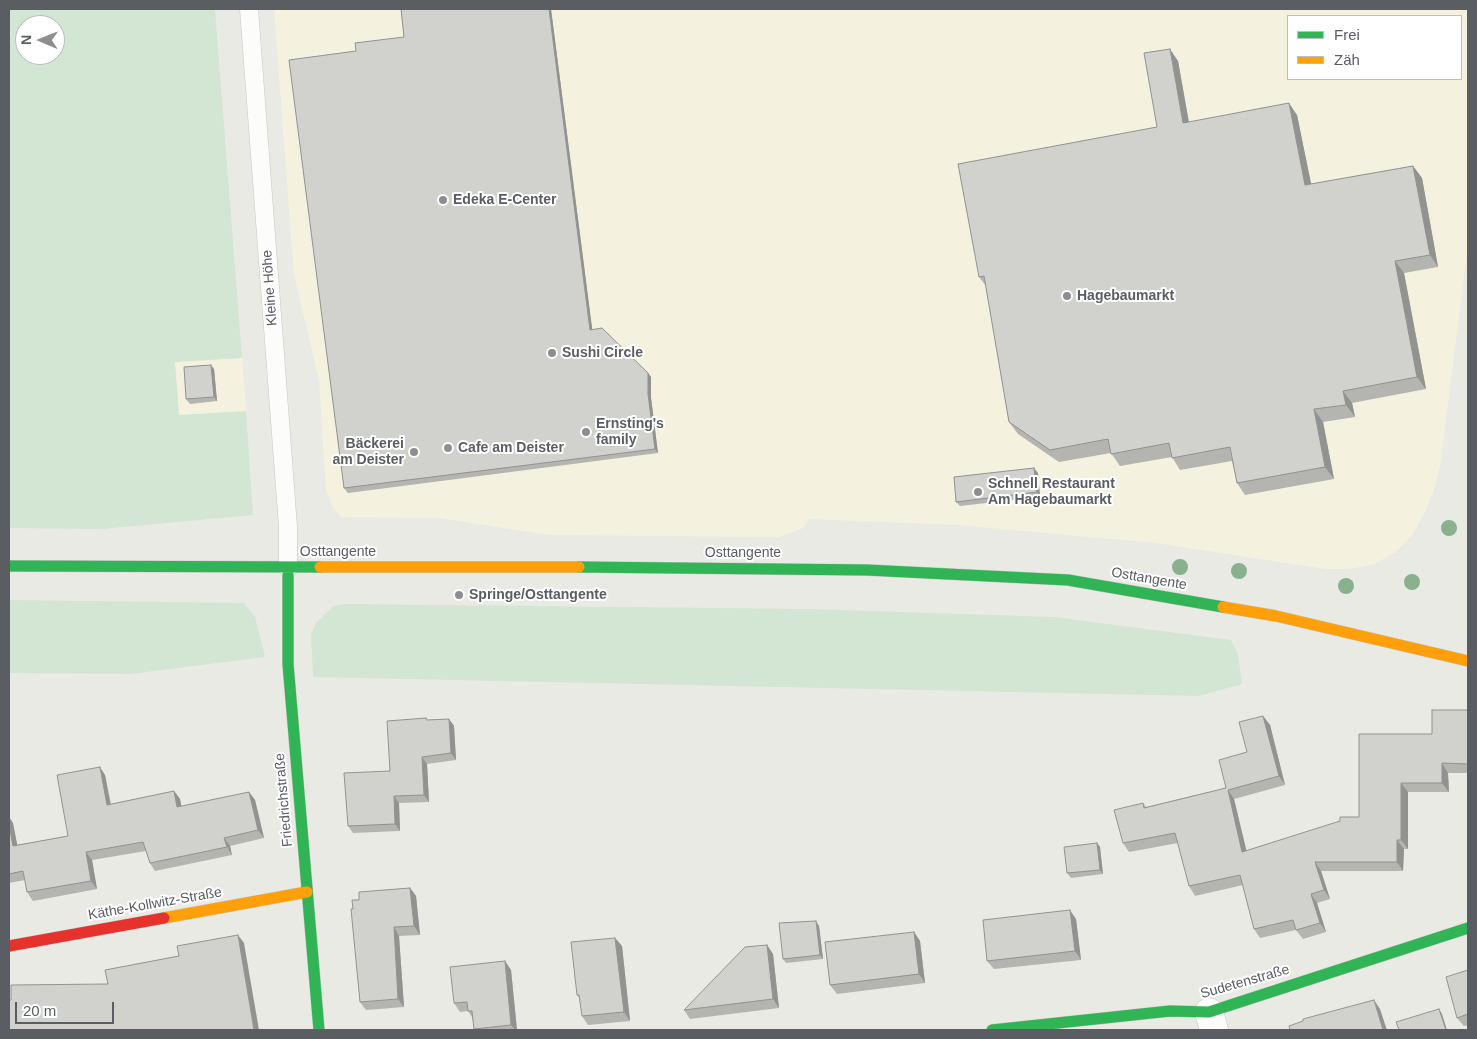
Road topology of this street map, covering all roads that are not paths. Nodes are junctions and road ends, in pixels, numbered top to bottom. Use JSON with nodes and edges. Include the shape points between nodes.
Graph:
{"nodes":[{"id":1,"x":250,"y":9,"type":"edge"},
{"id":2,"x":9,"y":566,"type":"edge"},
{"id":3,"x":288,"y":568,"type":"junction"},
{"id":4,"x":1468,"y":661,"type":"edge"},
{"id":5,"x":307,"y":892,"type":"junction"},
{"id":6,"x":1468,"y":928,"type":"edge"},
{"id":7,"x":9,"y":946,"type":"edge"},
{"id":8,"x":1211,"y":1021,"type":"edge"},
{"id":9,"x":319,"y":1030,"type":"edge"},
{"id":10,"x":992,"y":1030,"type":"edge"}],
"edges":[{"from":1,"to":3,"type":"lane","name":"Kleine Höhe","via":[[288,527]]},
{"from":2,"to":3,"type":"street","name":"Osttangente"},
{"from":3,"to":4,"type":"street","name":"Osttangente","via":[[810,569],[1068,580],[1276,616]]},
{"from":3,"to":5,"type":"street","name":"Friedrichstraße","via":[[288,664]]},
{"from":5,"to":7,"type":"street","name":"Käthe-Kollwitz-Straße"},
{"from":5,"to":9,"type":"street","name":"Friedrichstraße"},
{"from":6,"to":8,"type":"street","name":"Sudetenstraße"},
{"from":8,"to":10,"type":"street","name":"Sudetenstraße","via":[[1170,1011]]}]}
